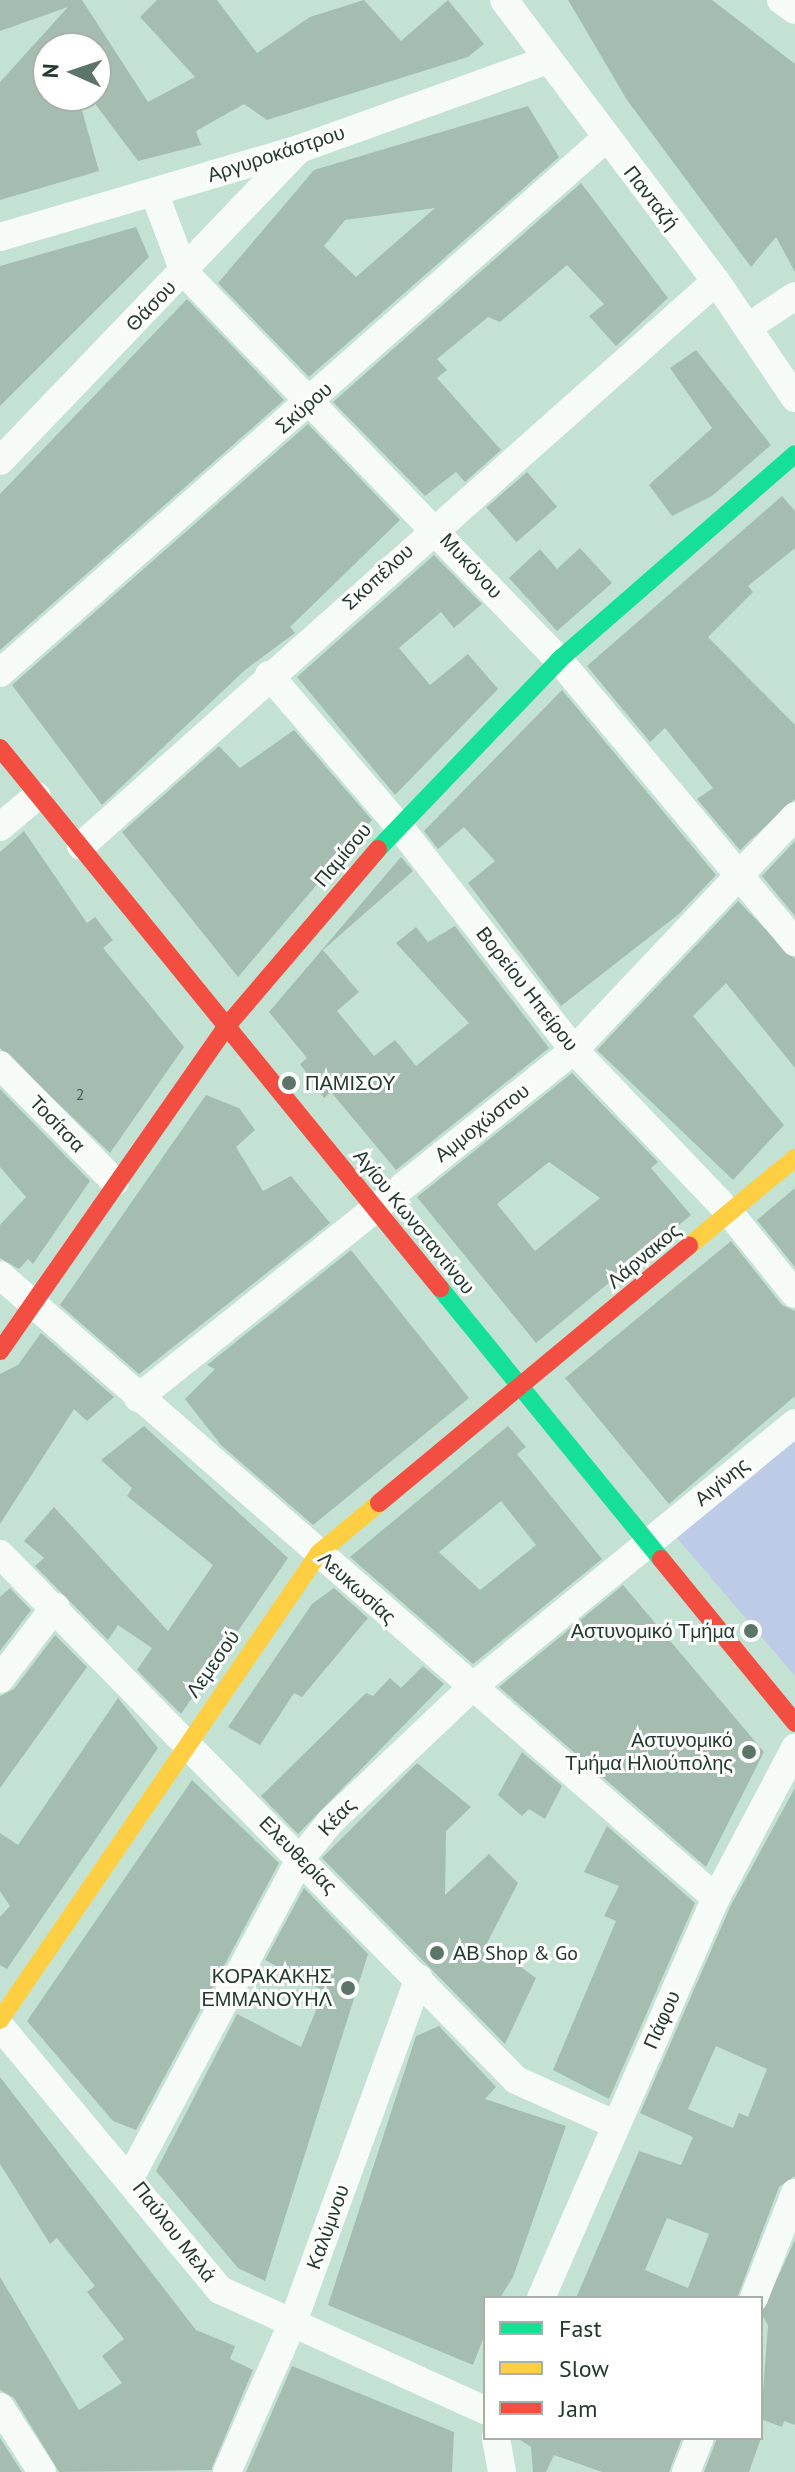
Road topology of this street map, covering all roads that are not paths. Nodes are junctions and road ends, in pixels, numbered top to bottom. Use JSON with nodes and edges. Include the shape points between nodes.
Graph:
{"nodes":[{"id":1,"x":504,"y":0,"type":"edge"},
{"id":2,"x":781,"y":0,"type":"edge"},
{"id":3,"x":795,"y":10,"type":"edge"},
{"id":4,"x":548,"y":60,"type":"junction"},
{"id":5,"x":605,"y":139,"type":"junction"},
{"id":6,"x":299,"y":149,"type":"junction"},
{"id":7,"x":154,"y":192,"type":"junction"},
{"id":8,"x":0,"y":237,"type":"edge"},
{"id":9,"x":184,"y":272,"type":"junction"},
{"id":10,"x":716,"y":281,"type":"junction"},
{"id":11,"x":795,"y":296,"type":"edge"},
{"id":12,"x":748,"y":327,"type":"junction"},
{"id":13,"x":795,"y":398,"type":"edge"},
{"id":14,"x":311,"y":402,"type":"junction"},
{"id":15,"x":795,"y":454,"type":"edge"},
{"id":16,"x":0,"y":461,"type":"edge"},
{"id":17,"x":434,"y":527,"type":"junction"},
{"id":18,"x":559,"y":660,"type":"junction"},
{"id":19,"x":0,"y":673,"type":"edge"},
{"id":20,"x":269,"y":675,"type":"junction"},
{"id":21,"x":0,"y":748,"type":"edge"},
{"id":22,"x":37,"y":796,"type":"junction"},
{"id":23,"x":795,"y":816,"type":"edge"},
{"id":24,"x":398,"y":825,"type":"junction"},
{"id":25,"x":0,"y":827,"type":"edge"},
{"id":26,"x":81,"y":846,"type":"junction"},
{"id":27,"x":740,"y":873,"type":"junction"},
{"id":28,"x":795,"y":942,"type":"edge"},
{"id":29,"x":226,"y":1027,"type":"junction"},
{"id":30,"x":574,"y":1050,"type":"junction"},
{"id":31,"x":0,"y":1065,"type":"edge"},
{"id":32,"x":795,"y":1158,"type":"edge"},
{"id":33,"x":115,"y":1182,"type":"junction"},
{"id":34,"x":374,"y":1208,"type":"junction"},
{"id":35,"x":729,"y":1212,"type":"junction"},
{"id":36,"x":0,"y":1275,"type":"edge"},
{"id":37,"x":795,"y":1294,"type":"edge"},
{"id":38,"x":33,"y":1304,"type":"junction"},
{"id":39,"x":0,"y":1351,"type":"edge"},
{"id":40,"x":521,"y":1388,"type":"junction"},
{"id":41,"x":138,"y":1398,"type":"junction"},
{"id":42,"x":795,"y":1423,"type":"edge"},
{"id":43,"x":648,"y":1541,"type":"junction"},
{"id":44,"x":319,"y":1553,"type":"junction"},
{"id":45,"x":0,"y":1554,"type":"edge"},
{"id":46,"x":55,"y":1607,"type":"junction"},
{"id":47,"x":0,"y":1679,"type":"edge"},
{"id":48,"x":470,"y":1689,"type":"junction"},
{"id":49,"x":795,"y":1723,"type":"edge"},
{"id":50,"x":185,"y":1742,"type":"junction"},
{"id":51,"x":795,"y":1748,"type":"edge"},
{"id":52,"x":301,"y":1858,"type":"junction"},
{"id":53,"x":716,"y":1898,"type":"junction"},
{"id":54,"x":419,"y":1978,"type":"junction"},
{"id":55,"x":0,"y":2023,"type":"edge"},
{"id":56,"x":616,"y":2125,"type":"junction"},
{"id":57,"x":131,"y":2176,"type":"junction"},
{"id":58,"x":795,"y":2193,"type":"edge"},
{"id":59,"x":542,"y":2296,"type":"edge"},
{"id":60,"x":755,"y":2296,"type":"edge"},
{"id":61,"x":293,"y":2322,"type":"junction"},
{"id":62,"x":0,"y":2407,"type":"edge"},
{"id":63,"x":483,"y":2409,"type":"edge"},
{"id":64,"x":496,"y":2440,"type":"edge"},
{"id":65,"x":699,"y":2440,"type":"edge"},
{"id":66,"x":42,"y":2472,"type":"edge"},
{"id":67,"x":227,"y":2472,"type":"edge"},
{"id":68,"x":502,"y":2472,"type":"edge"},
{"id":69,"x":686,"y":2472,"type":"edge"}],
"edges":[{"from":1,"to":4,"type":"street","name":"Πανταζή"},
{"from":2,"to":3,"type":"street"},
{"from":4,"to":5,"type":"street","name":"Πανταζή"},
{"from":4,"to":6,"type":"street","name":"Αργυροκάστρου"},
{"from":5,"to":10,"type":"street","name":"Πανταζή"},
{"from":5,"to":14,"type":"street","name":"Σκύρου"},
{"from":6,"to":7,"type":"street","name":"Αργυροκάστρου"},
{"from":6,"to":9,"type":"street","name":"Θάσου"},
{"from":7,"to":8,"type":"street","name":"Αργυροκάστρου"},
{"from":7,"to":9,"type":"street","name":"Μυκόνου"},
{"from":9,"to":14,"type":"street","name":"Μυκόνου"},
{"from":9,"to":16,"type":"street","name":"Θάσου"},
{"from":10,"to":12,"type":"street","name":"Πανταζή"},
{"from":10,"to":17,"type":"street","name":"Σκοπέλου"},
{"from":11,"to":12,"type":"street"},
{"from":12,"to":13,"type":"street","name":"Πανταζή"},
{"from":14,"to":17,"type":"street","name":"Μυκόνου"},
{"from":14,"to":19,"type":"street","name":"Σκύρου"},
{"from":15,"to":18,"type":"street","name":"Παμίσου"},
{"from":17,"to":18,"type":"street","name":"Μυκόνου"},
{"from":17,"to":20,"type":"street","name":"Σκοπέλου"},
{"from":18,"to":24,"type":"street","name":"Παμίσου"},
{"from":18,"to":27,"type":"street","name":"Μυκόνου"},
{"from":20,"to":24,"type":"street","name":"Βορείου Ηπείρου"},
{"from":20,"to":26,"type":"street","name":"Σκοπέλου"},
{"from":21,"to":22,"type":"street","name":"Αγίου Κωνσταντίνου"},
{"from":22,"to":25,"type":"street"},
{"from":22,"to":26,"type":"street","name":"Αγίου Κωνσταντίνου"},
{"from":23,"to":27,"type":"street","name":"Αμμοχώστου"},
{"from":24,"to":29,"type":"street","name":"Παμίσου"},
{"from":24,"to":30,"type":"street","name":"Βορείου Ηπείρου"},
{"from":26,"to":29,"type":"street","name":"Αγίου Κωνσταντίνου"},
{"from":27,"to":28,"type":"street","name":"Μυκόνου"},
{"from":27,"to":30,"type":"street","name":"Αμμοχώστου"},
{"from":29,"to":33,"type":"street","name":"Παμίσου"},
{"from":29,"to":34,"type":"street","name":"Αγίου Κωνσταντίνου"},
{"from":30,"to":34,"type":"street","name":"Αμμοχώστου"},
{"from":30,"to":35,"type":"street","name":"Βορείου Ηπείρου"},
{"from":31,"to":33,"type":"street","name":"Τοσίτσα"},
{"from":32,"to":35,"type":"street","name":"Λάρνακος"},
{"from":33,"to":38,"type":"street","name":"Παμίσου"},
{"from":34,"to":40,"type":"street","name":"Αγίου Κωνσταντίνου"},
{"from":34,"to":41,"type":"street","name":"Αμμοχώστου"},
{"from":35,"to":37,"type":"street","name":"Βορείου Ηπείρου"},
{"from":35,"to":40,"type":"street","name":"Λάρνακος"},
{"from":36,"to":38,"type":"street","name":"Λευκωσίας"},
{"from":38,"to":39,"type":"street","name":"Παμίσου"},
{"from":38,"to":41,"type":"street","name":"Λευκωσίας"},
{"from":40,"to":43,"type":"street","name":"Αγίου Κωνσταντίνου"},
{"from":40,"to":44,"type":"street","name":"Λεμεσού"},
{"from":41,"to":44,"type":"street","name":"Λευκωσίας"},
{"from":42,"to":43,"type":"street","name":"Αιγίνης"},
{"from":43,"to":48,"type":"street","name":"Κέας"},
{"from":43,"to":49,"type":"street","name":"Αγίου Κωνσταντίνου"},
{"from":44,"to":48,"type":"street","name":"Λευκωσίας"},
{"from":44,"to":50,"type":"street","name":"Λεμεσού"},
{"from":45,"to":46,"type":"street","name":"Ελευθερίας"},
{"from":46,"to":47,"type":"street"},
{"from":46,"to":50,"type":"street","name":"Ελευθερίας"},
{"from":48,"to":52,"type":"street","name":"Κέας"},
{"from":48,"to":53,"type":"street","name":"Λευκωσίας"},
{"from":50,"to":52,"type":"street","name":"Ελευθερίας"},
{"from":50,"to":55,"type":"street","name":"Λεμεσού"},
{"from":51,"to":53,"type":"street","name":"Πάφου"},
{"from":52,"to":54,"type":"street","name":"Ελευθερίας"},
{"from":52,"to":57,"type":"street","name":"Κέας"},
{"from":53,"to":56,"type":"street","name":"Πάφου"},
{"from":54,"to":56,"type":"street","name":"Ελευθερίας","via":[[516,2080]]},
{"from":54,"to":61,"type":"street","name":"Καλύμνου"},
{"from":55,"to":57,"type":"street","name":"Παύλου Μελά"},
{"from":56,"to":59,"type":"street","name":"Πάφου"},
{"from":57,"to":61,"type":"street","name":"Παύλου Μελά","via":[[220,2290]]},
{"from":58,"to":60,"type":"street"},
{"from":61,"to":63,"type":"street","name":"Παύλου Μελά"},
{"from":61,"to":67,"type":"street","name":"Καλύμνου"},
{"from":62,"to":66,"type":"street"},
{"from":64,"to":68,"type":"street"},
{"from":65,"to":69,"type":"street"}]}
